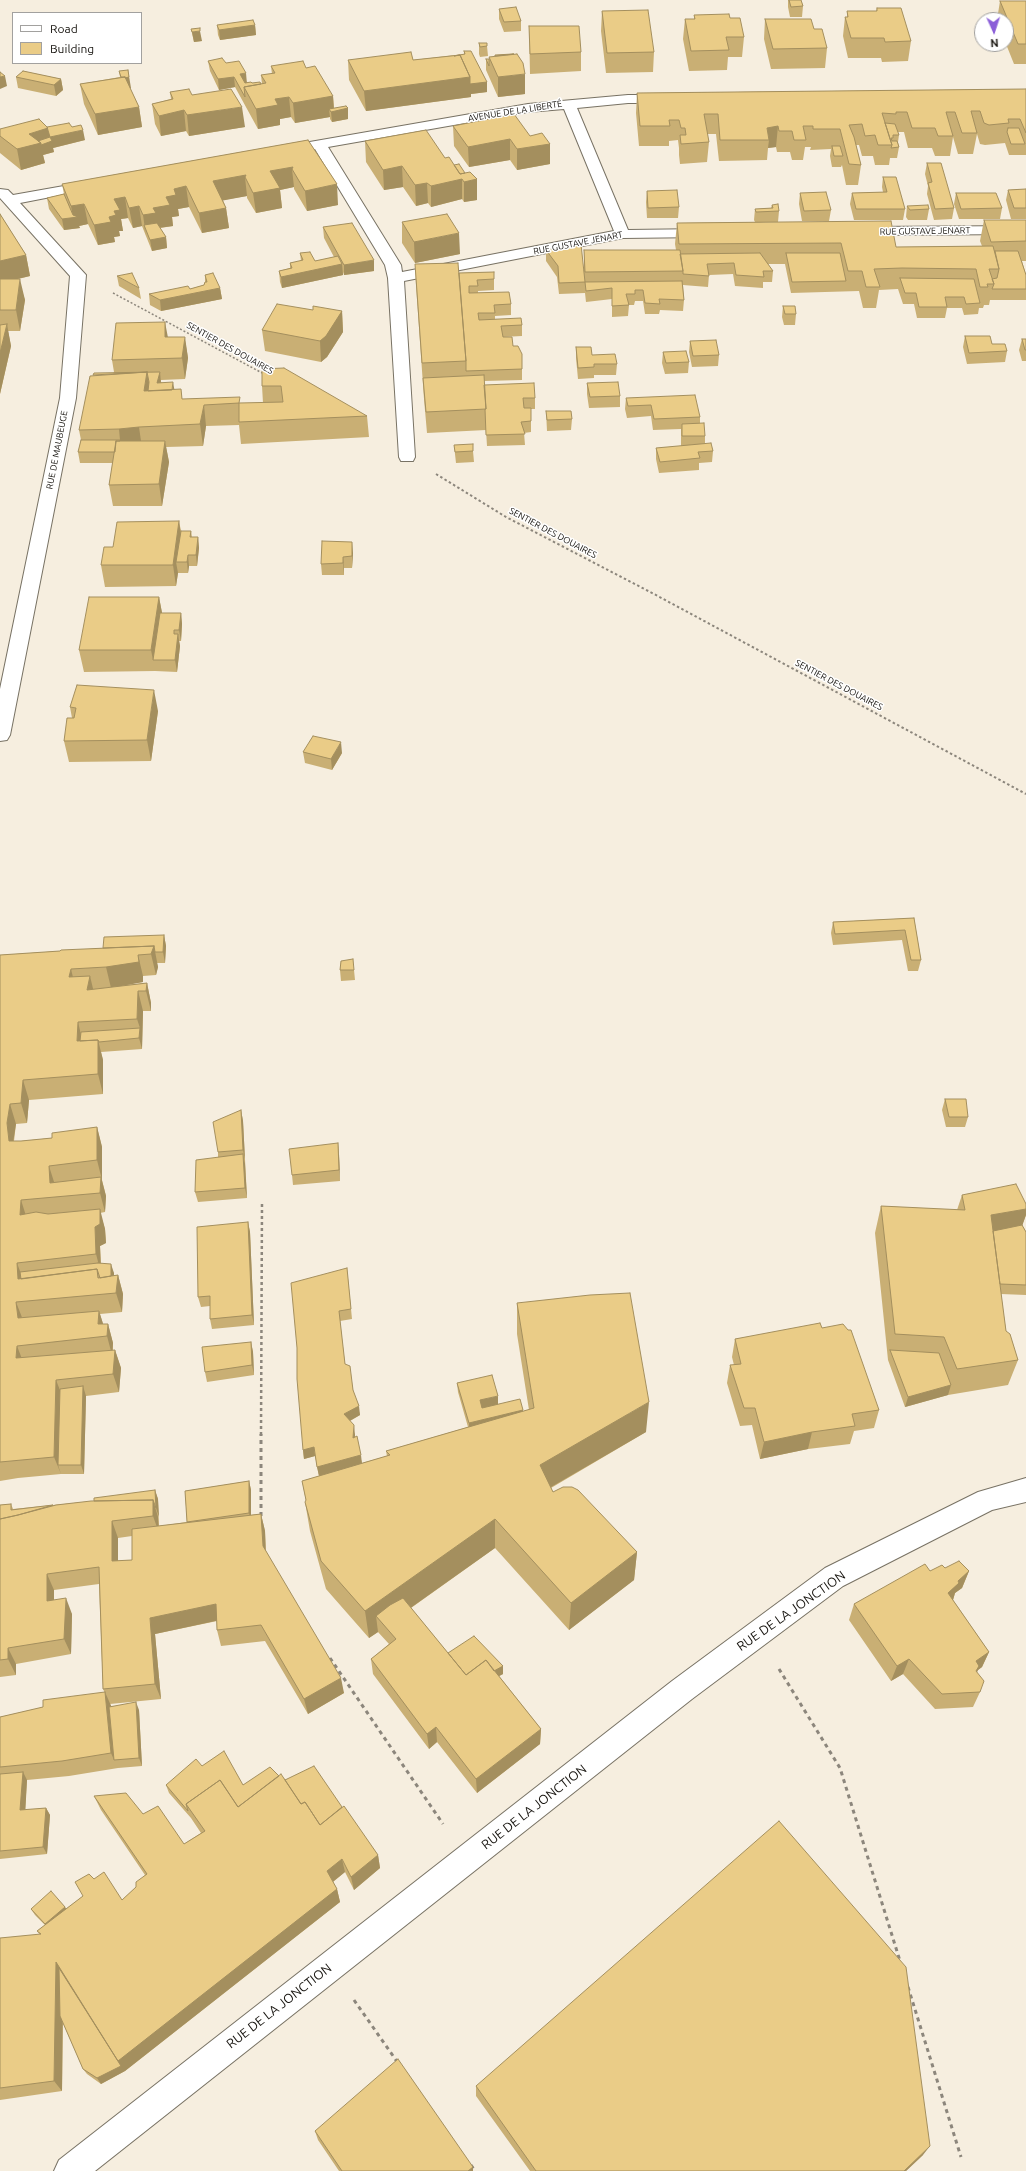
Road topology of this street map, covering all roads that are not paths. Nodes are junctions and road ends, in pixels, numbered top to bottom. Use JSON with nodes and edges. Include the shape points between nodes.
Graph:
{"nodes":[{"id":1,"x":684,"y":99,"type":"edge"},
{"id":2,"x":568,"y":103,"type":"junction"},
{"id":3,"x":319,"y":144,"type":"junction"},
{"id":4,"x":265,"y":154,"type":"edge"},
{"id":5,"x":103,"y":183,"type":"edge"},
{"id":6,"x":5,"y":195,"type":"edge"},
{"id":7,"x":1026,"y":230,"type":"edge"},
{"id":8,"x":852,"y":232,"type":"edge"},
{"id":9,"x":718,"y":233,"type":"edge"},
{"id":10,"x":623,"y":234,"type":"junction"},
{"id":11,"x":396,"y":278,"type":"junction"},
{"id":12,"x":407,"y":457,"type":"road end"},
{"id":13,"x":0,"y":735,"type":"edge"},
{"id":14,"x":1026,"y":1490,"type":"edge"},
{"id":15,"x":70,"y":2171,"type":"edge"}],
"edges":[{"from":1,"to":2,"type":"street","name":"AVENUE DE LA LIBERTÉ"},
{"from":2,"to":3,"type":"street","name":"AVENUE DE LA LIBERTÉ"},
{"from":2,"to":10,"type":"street"},
{"from":3,"to":4,"type":"street","name":"AVENUE DE LA LIBERTÉ"},
{"from":3,"to":11,"type":"street","via":[[393,265]]},
{"from":5,"to":6,"type":"street"},
{"from":6,"to":13,"type":"street","name":"RUE DE MAUBEUGE","via":[[78,275],[68,398]]},
{"from":7,"to":8,"type":"street","name":"RUE GUSTAVE JENART"},
{"from":9,"to":10,"type":"street","name":"RUE GUSTAVE JENART"},
{"from":10,"to":11,"type":"street","name":"RUE GUSTAVE JENART"},
{"from":11,"to":12,"type":"street"},
{"from":14,"to":15,"type":"street","name":"RUE DE LA JONCTION","via":[[988,1500],[834,1577],[676,1694]]}]}
